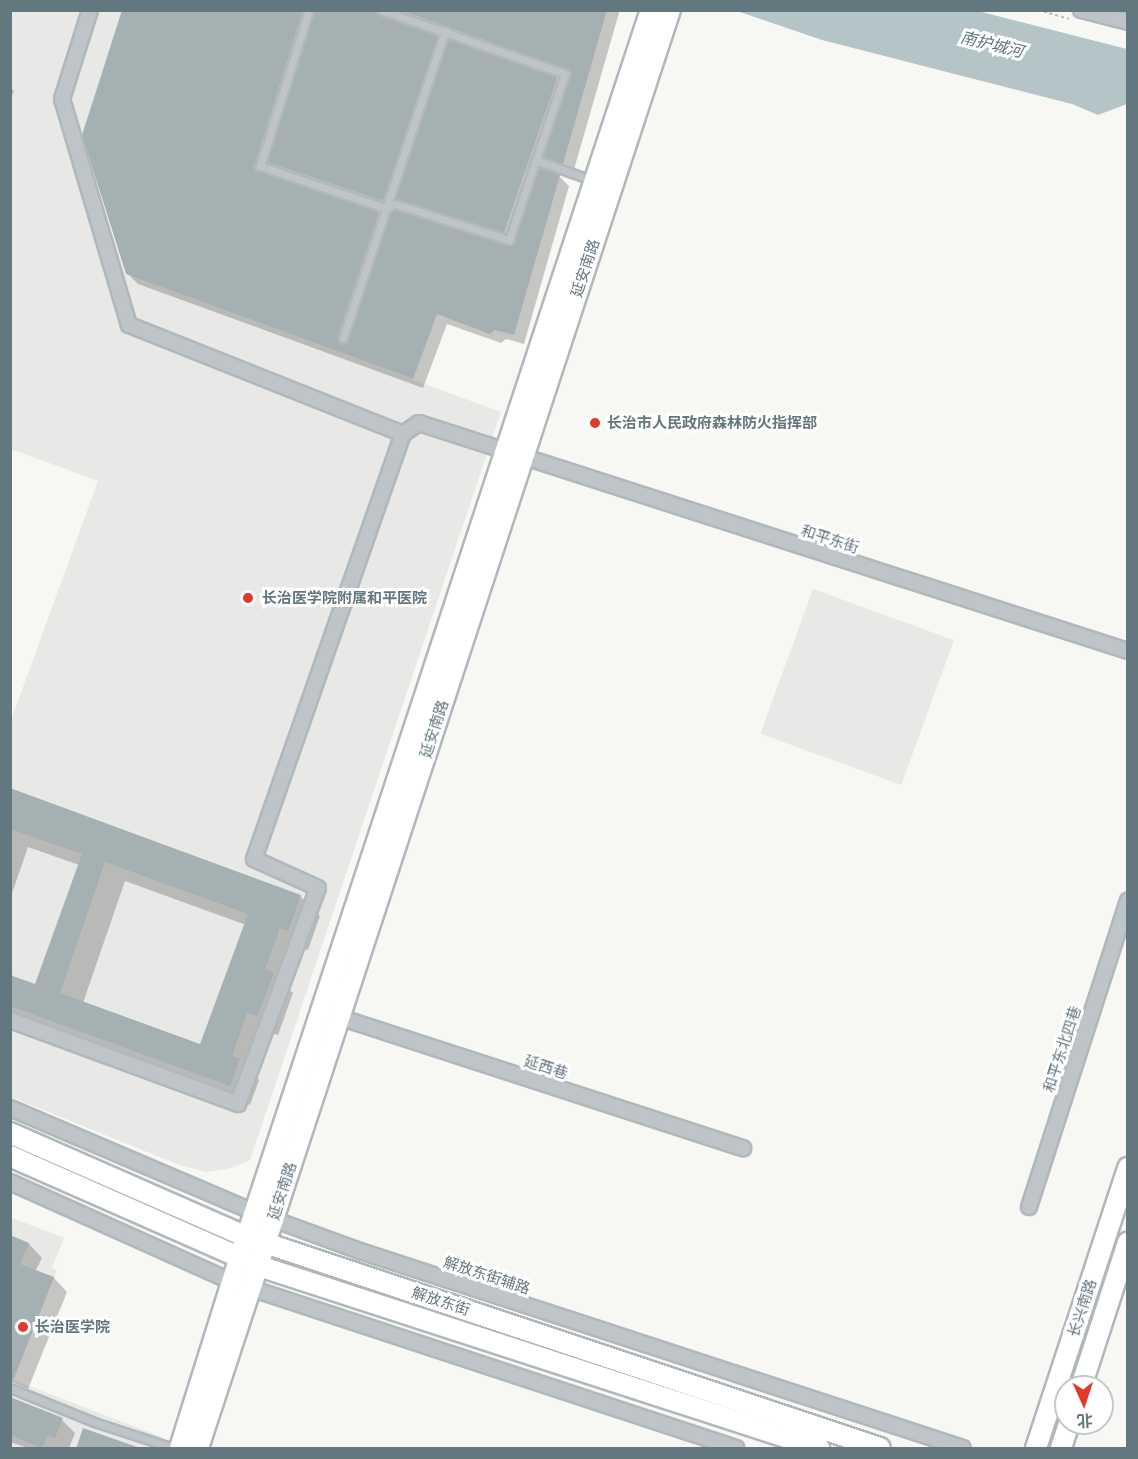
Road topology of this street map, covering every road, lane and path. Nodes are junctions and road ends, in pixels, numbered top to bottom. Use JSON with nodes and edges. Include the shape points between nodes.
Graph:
{"nodes":[{"id":1,"x":90,"y":10,"type":"edge"},
{"id":2,"x":309,"y":10,"type":"edge"},
{"id":3,"x":381,"y":10,"type":"edge"},
{"id":4,"x":651,"y":10,"type":"edge"},
{"id":5,"x":670,"y":10,"type":"edge"},
{"id":6,"x":1081,"y":10,"type":"edge"},
{"id":7,"x":1128,"y":22,"type":"edge"},
{"id":8,"x":446,"y":31,"type":"junction"},
{"id":9,"x":537,"y":161,"type":"junction"},
{"id":10,"x":604,"y":185,"type":"junction"},
{"id":11,"x":385,"y":208,"type":"junction"},
{"id":12,"x":343,"y":338,"type":"dead end"},
{"id":13,"x":403,"y":434,"type":"junction"},
{"id":14,"x":514,"y":455,"type":"junction"},
{"id":15,"x":1128,"y":651,"type":"edge"},
{"id":16,"x":1128,"y":901,"type":"edge"},
{"id":17,"x":339,"y":1017,"type":"junction"},
{"id":18,"x":10,"y":1020,"type":"edge"},
{"id":19,"x":10,"y":1108,"type":"edge"},
{"id":20,"x":10,"y":1133,"type":"edge"},
{"id":21,"x":743,"y":1148,"type":"dead end"},
{"id":22,"x":10,"y":1156,"type":"edge"},
{"id":23,"x":1128,"y":1168,"type":"edge"},
{"id":24,"x":10,"y":1182,"type":"edge"},
{"id":25,"x":1029,"y":1207,"type":"dead end"},
{"id":26,"x":264,"y":1216,"type":"junction"},
{"id":27,"x":247,"y":1237,"type":"junction"},
{"id":28,"x":1128,"y":1242,"type":"edge"},
{"id":29,"x":266,"y":1244,"type":"junction"},
{"id":30,"x":240,"y":1257,"type":"junction"},
{"id":31,"x":259,"y":1266,"type":"junction"},
{"id":32,"x":232,"y":1282,"type":"junction"},
{"id":33,"x":251,"y":1288,"type":"junction"},
{"id":34,"x":1085,"y":1375,"type":"edge"},
{"id":35,"x":10,"y":1388,"type":"edge"},
{"id":36,"x":174,"y":1449,"type":"edge"},
{"id":37,"x":180,"y":1449,"type":"edge"},
{"id":38,"x":198,"y":1449,"type":"edge"},
{"id":39,"x":735,"y":1449,"type":"edge"},
{"id":40,"x":819,"y":1449,"type":"edge"},
{"id":41,"x":880,"y":1449,"type":"edge"},
{"id":42,"x":963,"y":1449,"type":"edge"},
{"id":43,"x":1036,"y":1449,"type":"edge"}],
"edges":[{"from":1,"to":13,"type":"street","via":[[62,99],[129,325]]},
{"from":2,"to":11,"type":"lane","via":[[260,166]]},
{"from":3,"to":8,"type":"lane"},
{"from":4,"to":10,"type":"main road","name":"延安南路"},
{"from":5,"to":10,"type":"main road","name":"延安南路"},
{"from":6,"to":7,"type":"street"},
{"from":8,"to":9,"type":"lane","via":[[565,74]]},
{"from":8,"to":11,"type":"lane"},
{"from":9,"to":10,"type":"lane"},
{"from":9,"to":11,"type":"lane","via":[[509,240],[395,204]]},
{"from":10,"to":14,"type":"main road","name":"延安南路"},
{"from":11,"to":12,"type":"lane"},
{"from":13,"to":14,"type":"street","name":"和平东街","via":[[419,423]]},
{"from":13,"to":18,"type":"street","via":[[254,859],[318,888],[238,1104]]},
{"from":14,"to":15,"type":"street","name":"和平东街"},
{"from":14,"to":17,"type":"main road","name":"延安南路"},
{"from":14,"to":26,"type":"main road","name":"延安南路"},
{"from":16,"to":25,"type":"street","name":"和平东北四巷"},
{"from":17,"to":21,"type":"street","name":"延西巷"},
{"from":17,"to":26,"type":"main road","name":"延安南路"},
{"from":19,"to":26,"type":"street","name":"解放东街辅路"},
{"from":20,"to":27,"type":"main road","name":"解放东街"},
{"from":22,"to":30,"type":"main road","name":"解放东街"},
{"from":23,"to":43,"type":"main road","name":"长兴南路"},
{"from":24,"to":32,"type":"street"},
{"from":26,"to":27,"type":"main road","name":"延安南路"},
{"from":26,"to":29,"type":"main road","name":"延安南路"},
{"from":26,"to":42,"type":"street","name":"解放东街辅路"},
{"from":27,"to":29,"type":"main road","name":"解放东街"},
{"from":27,"to":30,"type":"main road","name":"延安南路"},
{"from":28,"to":34,"type":"main road","name":"长兴南路"},
{"from":29,"to":31,"type":"main road","name":"延安南路"},
{"from":29,"to":41,"type":"main road","name":"解放东街"},
{"from":30,"to":31,"type":"main road","name":"解放东街"},
{"from":30,"to":32,"type":"main road","name":"延安南路"},
{"from":31,"to":33,"type":"main road","name":"延安南路"},
{"from":31,"to":40,"type":"main road","name":"解放东街"},
{"from":32,"to":33,"type":"street"},
{"from":32,"to":37,"type":"main road","name":"延安南路"},
{"from":33,"to":38,"type":"main road","name":"延安南路"},
{"from":33,"to":39,"type":"street"},
{"from":35,"to":36,"type":"lane"}]}
